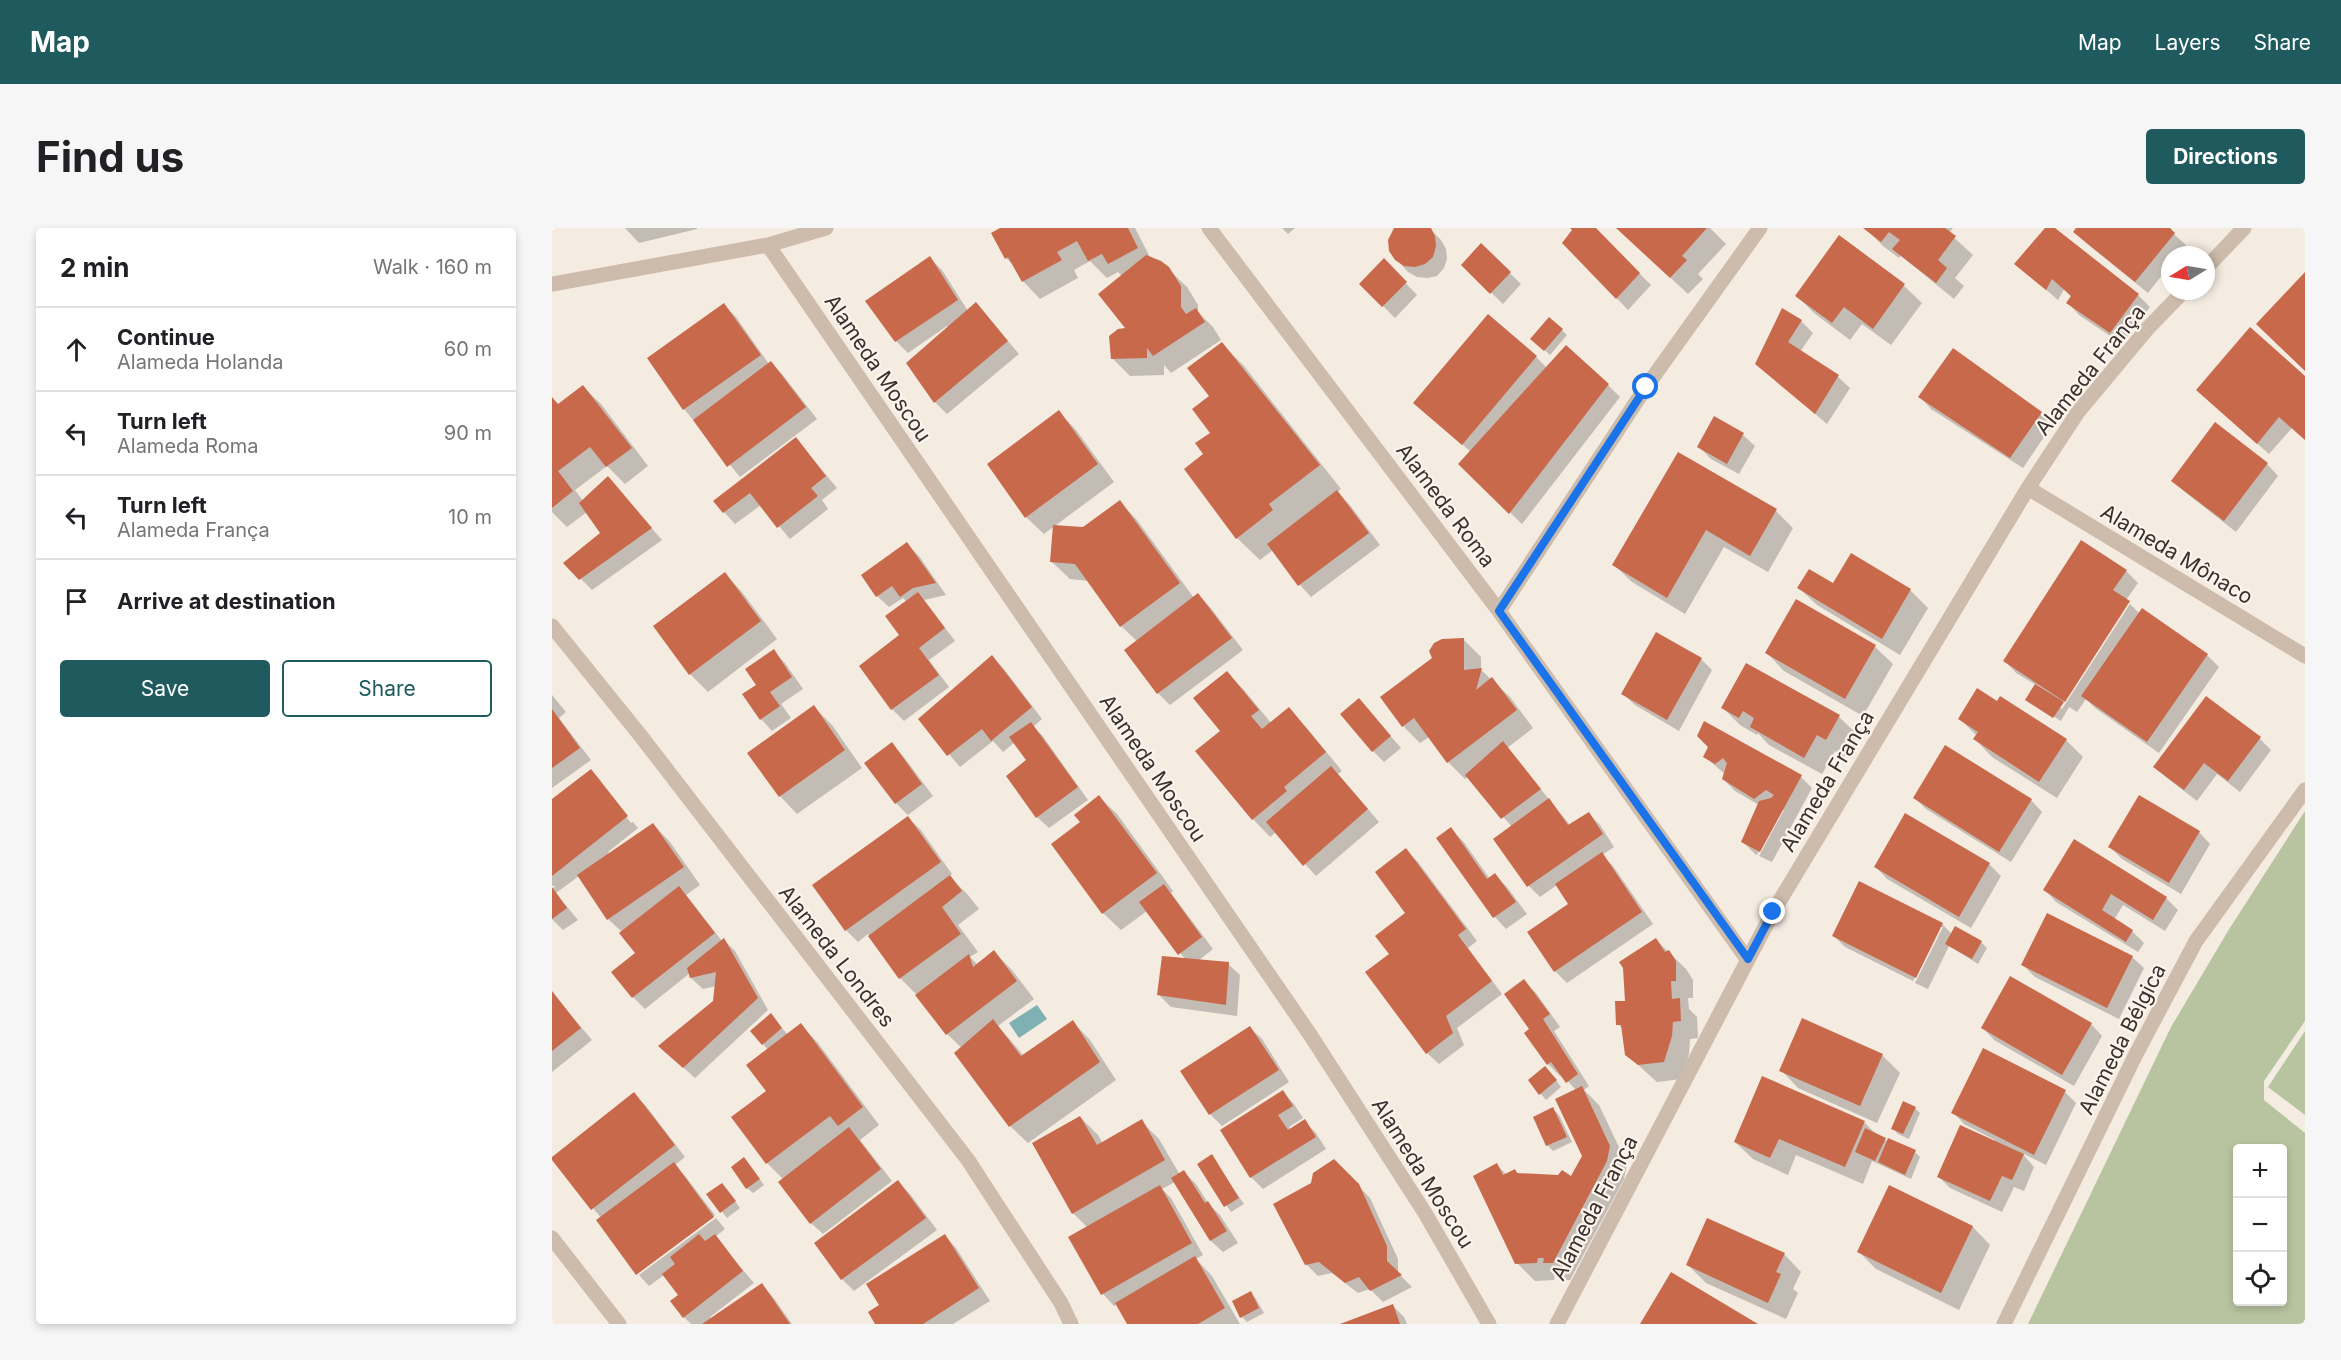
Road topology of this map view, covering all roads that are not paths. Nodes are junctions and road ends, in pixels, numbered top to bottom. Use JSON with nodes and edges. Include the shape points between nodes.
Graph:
{"nodes":[{"id":1,"x":826,"y":228,"type":"edge"},
{"id":2,"x":1209,"y":228,"type":"edge"},
{"id":3,"x":1760,"y":228,"type":"edge"},
{"id":4,"x":2244,"y":228,"type":"edge"},
{"id":5,"x":768,"y":245,"type":"junction"},
{"id":6,"x":2215,"y":259,"type":"edge"},
{"id":7,"x":552,"y":284,"type":"edge"},
{"id":8,"x":2175,"y":300,"type":"edge"},
{"id":9,"x":2028,"y":488,"type":"junction"},
{"id":10,"x":1499,"y":611,"type":"junction"},
{"id":11,"x":552,"y":626,"type":"edge"},
{"id":12,"x":2305,"y":656,"type":"edge"},
{"id":13,"x":2305,"y":790,"type":"edge"},
{"id":14,"x":1748,"y":959,"type":"junction"},
{"id":15,"x":552,"y":1238,"type":"edge"},
{"id":16,"x":619,"y":1324,"type":"edge"},
{"id":17,"x":1071,"y":1324,"type":"edge"},
{"id":18,"x":1489,"y":1324,"type":"edge"},
{"id":19,"x":1557,"y":1324,"type":"edge"},
{"id":20,"x":2004,"y":1324,"type":"edge"}],
"edges":[{"from":1,"to":5,"type":"street"},
{"from":2,"to":10,"type":"street","name":"Alameda Roma"},
{"from":3,"to":10,"type":"street","via":[[1646,387]]},
{"from":4,"to":6,"type":"street"},
{"from":5,"to":7,"type":"street"},
{"from":5,"to":18,"type":"street","name":"Alameda Moscou","via":[[1311,1036],[1425,1213]]},
{"from":8,"to":9,"type":"street","name":"Alameda França","via":[[2078,412]]},
{"from":9,"to":12,"type":"street","name":"Alameda Mônaco"},
{"from":9,"to":14,"type":"street","name":"Alameda França"},
{"from":10,"to":14,"type":"street","name":"Alameda Roma"},
{"from":11,"to":17,"type":"street","name":"Alameda Londres","via":[[968,1160]]},
{"from":13,"to":20,"type":"street","name":"Alameda Bélgica","via":[[2196,941]]},
{"from":14,"to":19,"type":"street","name":"Alameda França"},
{"from":15,"to":16,"type":"street"}]}
